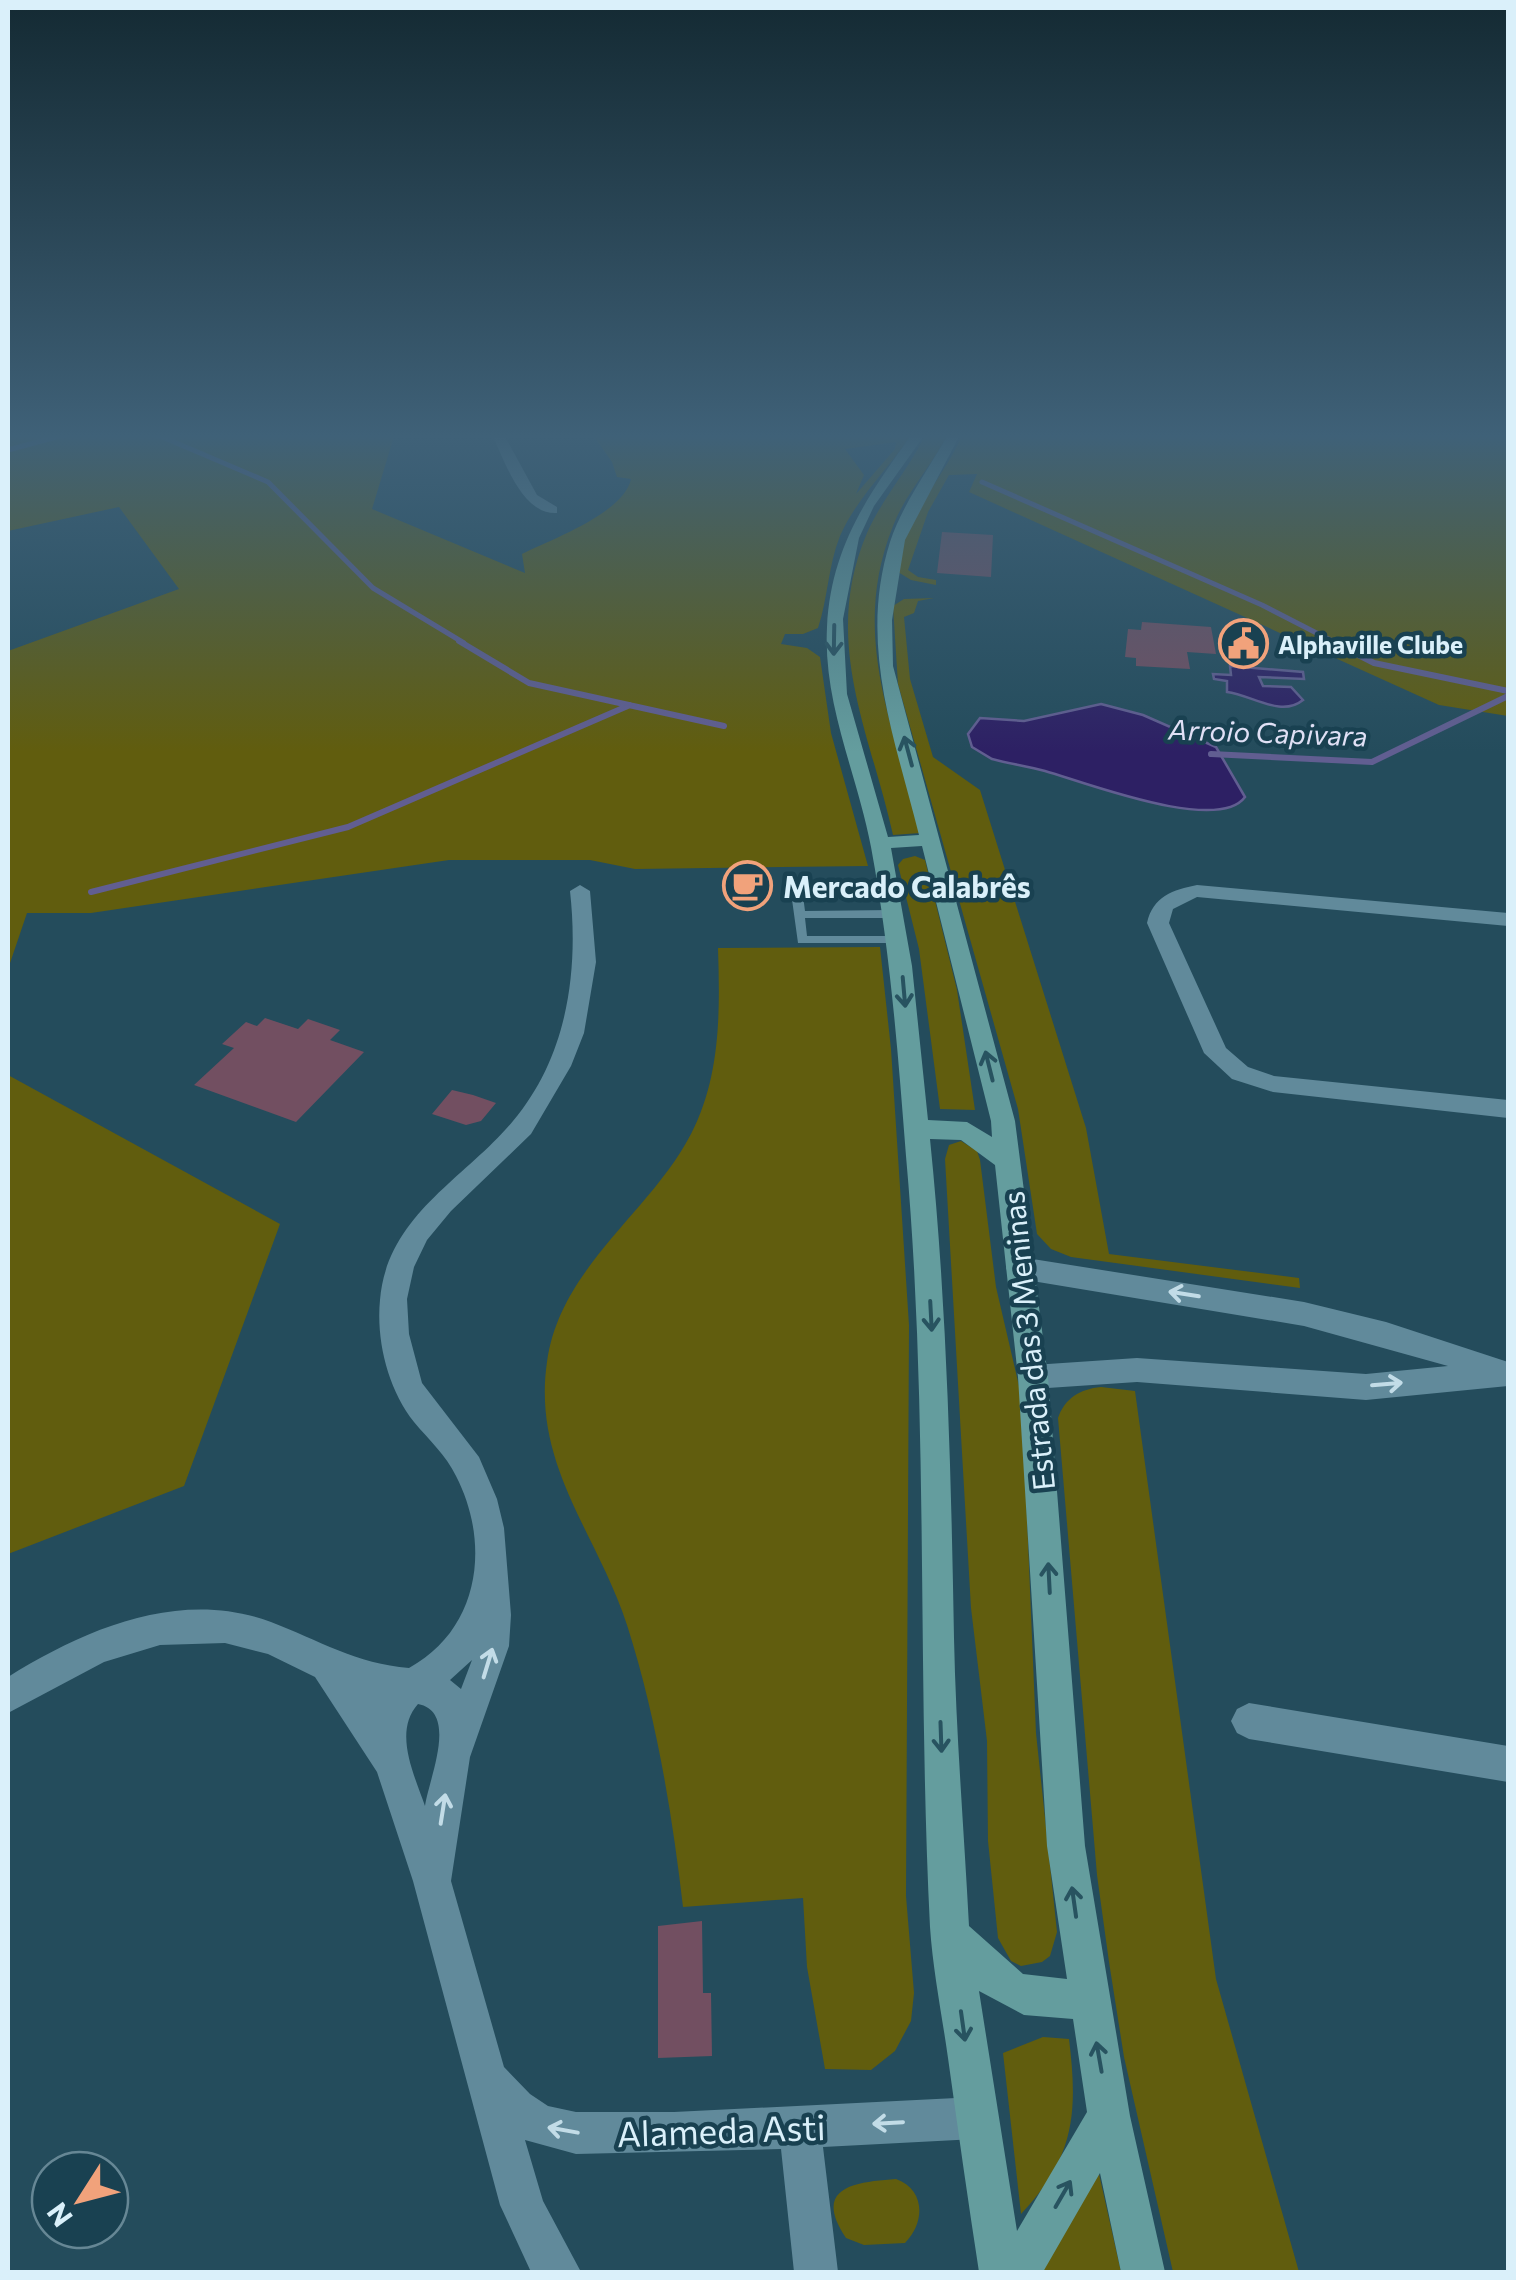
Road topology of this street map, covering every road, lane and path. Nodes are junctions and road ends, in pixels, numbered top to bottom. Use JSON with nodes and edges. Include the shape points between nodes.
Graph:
{"nodes":[{"id":1,"x":852,"y":539,"type":"edge"},
{"id":2,"x":899,"y":539,"type":"edge"},
{"id":3,"x":930,"y":840,"type":"junction"},
{"id":4,"x":880,"y":843,"type":"junction"},
{"id":5,"x":887,"y":884,"type":"junction"},
{"id":6,"x":580,"y":892,"type":"dead end"},
{"id":7,"x":892,"y":914,"type":"junction"},
{"id":8,"x":799,"y":915,"type":"junction"},
{"id":9,"x":1508,"y":919,"type":"edge"},
{"id":10,"x":896,"y":940,"type":"junction"},
{"id":11,"x":1508,"y":1109,"type":"edge"},
{"id":12,"x":916,"y":1130,"type":"junction"},
{"id":13,"x":1008,"y":1162,"type":"junction"},
{"id":14,"x":1020,"y":1268,"type":"junction"},
{"id":15,"x":1506,"y":1374,"type":"edge"},
{"id":16,"x":1033,"y":1377,"type":"junction"},
{"id":17,"x":491,"y":1584,"type":"junction"},
{"id":18,"x":328,"y":1667,"type":"junction"},
{"id":19,"x":409,"y":1687,"type":"junction"},
{"id":20,"x":8,"y":1696,"type":"edge"},
{"id":21,"x":1249,"y":1722,"type":"dead end"},
{"id":22,"x":458,"y":1737,"type":"junction"},
{"id":23,"x":392,"y":1764,"type":"junction"},
{"id":24,"x":1508,"y":1764,"type":"edge"},
{"id":25,"x":432,"y":1881,"type":"junction"},
{"id":26,"x":950,"y":1934,"type":"junction"},
{"id":27,"x":1088,"y":1998,"type":"junction"},
{"id":28,"x":485,"y":2077,"type":"junction"},
{"id":29,"x":1109,"y":2116,"type":"junction"},
{"id":30,"x":976,"y":2118,"type":"junction"},
{"id":31,"x":800,"y":2126,"type":"junction"},
{"id":32,"x":559,"y":2272,"type":"edge"},
{"id":33,"x":816,"y":2272,"type":"edge"},
{"id":34,"x":1001,"y":2272,"type":"edge"},
{"id":35,"x":1018,"y":2272,"type":"edge"},
{"id":36,"x":1143,"y":2272,"type":"edge"}],
"edges":[{"from":1,"to":4,"type":"main road","one_way":true,"via":[[834,619],[838,694]]},
{"from":3,"to":2,"type":"main road","name":"Estrada das 3 Meninas","one_way":true,"via":[[890,696],[884,620]]},
{"from":3,"to":4,"type":"main road"},
{"from":13,"to":3,"type":"main road","name":"Estrada das 3 Meninas","one_way":true},
{"from":4,"to":5,"type":"main road"},
{"from":5,"to":7,"type":"main road"},
{"from":5,"to":8,"type":"lane","via":[[796,886]]},
{"from":6,"to":17,"type":"street","via":[[587,926],[580,989],[555,1081],[540,1108],[441,1203],[419,1233],[400,1267],[394,1307],[395,1341],[416,1401],[452,1442],[478,1490]]},
{"from":7,"to":8,"type":"lane"},
{"from":7,"to":10,"type":"main road"},
{"from":8,"to":10,"type":"lane","via":[[802,940]]},
{"from":9,"to":11,"type":"street","via":[[1196,891],[1170,899],[1158,923],[1216,1054],[1240,1074],[1272,1084]]},
{"from":10,"to":12,"type":"main road","one_way":true},
{"from":12,"to":13,"type":"main road","via":[[967,1131]]},
{"from":12,"to":26,"type":"main road","one_way":true,"via":[[934,1384]]},
{"from":13,"to":14,"type":"main road","name":"Estrada das 3 Meninas"},
{"from":15,"to":14,"type":"street","one_way":true,"via":[[1304,1314]]},
{"from":14,"to":16,"type":"main road","name":"Estrada das 3 Meninas"},
{"from":16,"to":15,"type":"street","one_way":true,"via":[[1137,1370],[1366,1386]]},
{"from":27,"to":16,"type":"main road","name":"Estrada das 3 Meninas","one_way":true,"via":[[1056,1738]]},
{"from":17,"to":19,"type":"street","via":[[470,1636]]},
{"from":22,"to":17,"type":"street","one_way":true,"via":[[497,1627]]},
{"from":18,"to":19,"type":"street"},
{"from":18,"to":20,"type":"street","via":[[257,1633],[224,1624],[184,1626],[94,1648]]},
{"from":18,"to":23,"type":"street"},
{"from":19,"to":22,"type":"street","via":[[438,1690],[456,1714]]},
{"from":19,"to":23,"type":"street","via":[[391,1708]]},
{"from":21,"to":24,"type":"street"},
{"from":25,"to":22,"type":"street","one_way":true},
{"from":23,"to":25,"type":"street","name":"Alameda Asti"},
{"from":25,"to":28,"type":"street","name":"Alameda Asti"},
{"from":26,"to":27,"type":"main road","via":[[995,1982],[1023,1996],[1047,2002]]},
{"from":26,"to":30,"type":"main road","one_way":true},
{"from":29,"to":27,"type":"main road","name":"Estrada das 3 Meninas","one_way":true},
{"from":31,"to":28,"type":"street","name":"Alameda Asti","one_way":true,"via":[[576,2132],[540,2126]]},
{"from":28,"to":32,"type":"street","name":"Alameda Asti","via":[[522,2205]]},
{"from":35,"to":29,"type":"main road","one_way":true},
{"from":29,"to":36,"type":"main road","name":"Estrada das 3 Meninas"},
{"from":30,"to":31,"type":"street","name":"Alameda Asti","one_way":true},
{"from":30,"to":34,"type":"main road"},
{"from":31,"to":33,"type":"street"}]}
